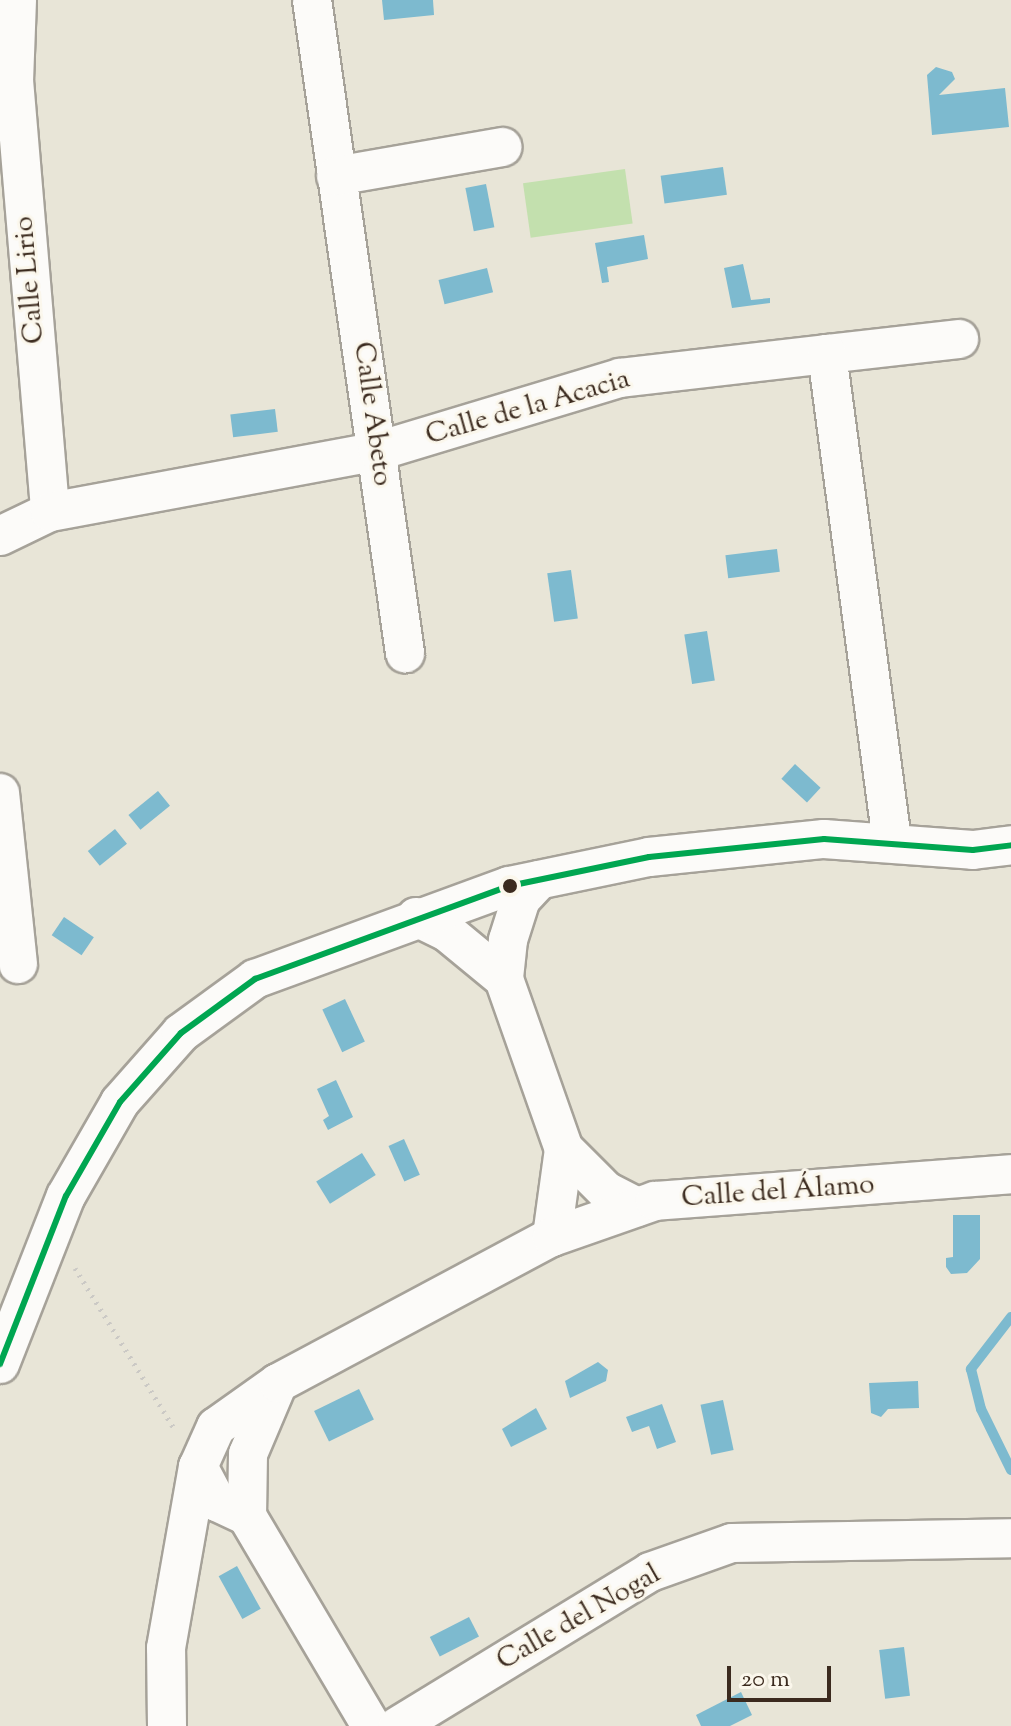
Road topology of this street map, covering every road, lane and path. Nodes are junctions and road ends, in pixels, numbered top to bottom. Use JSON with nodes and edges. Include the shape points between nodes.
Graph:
{"nodes":[{"id":1,"x":17,"y":0,"type":"edge"},
{"id":2,"x":312,"y":0,"type":"edge"},
{"id":3,"x":502,"y":147,"type":"dead end"},
{"id":4,"x":336,"y":176,"type":"junction"},
{"id":5,"x":959,"y":339,"type":"dead end"},
{"id":6,"x":827,"y":354,"type":"junction"},
{"id":7,"x":378,"y":451,"type":"junction"},
{"id":8,"x":50,"y":512,"type":"junction"},
{"id":9,"x":0,"y":536,"type":"edge"},
{"id":10,"x":405,"y":653,"type":"dead end"},
{"id":11,"x":0,"y":793,"type":"edge"},
{"id":12,"x":892,"y":842,"type":"junction"},
{"id":13,"x":1011,"y":845,"type":"edge"},
{"id":14,"x":539,"y":880,"type":"junction"},
{"id":15,"x":416,"y":917,"type":"junction"},
{"id":16,"x":18,"y":964,"type":"dead end"},
{"id":17,"x":504,"y":979,"type":"junction"},
{"id":18,"x":564,"y":1149,"type":"junction"},
{"id":19,"x":1011,"y":1174,"type":"edge"},
{"id":20,"x":637,"y":1207,"type":"junction"},
{"id":21,"x":52,"y":1232,"type":"junction"},
{"id":22,"x":552,"y":1237,"type":"junction"},
{"id":23,"x":0,"y":1364,"type":"edge"},
{"id":24,"x":278,"y":1383,"type":"junction"},
{"id":25,"x":200,"y":1461,"type":"junction"},
{"id":26,"x":247,"y":1516,"type":"junction"},
{"id":27,"x":1011,"y":1538,"type":"edge"},
{"id":28,"x":167,"y":1726,"type":"edge"},
{"id":29,"x":371,"y":1726,"type":"edge"},
{"id":30,"x":398,"y":1726,"type":"edge"}],
"edges":[{"from":1,"to":8,"type":"street","name":"Calle Lirio","via":[[14,80]]},
{"from":2,"to":4,"type":"street","name":"Calle Abeto"},
{"from":3,"to":4,"type":"street"},
{"from":4,"to":7,"type":"street","name":"Calle Abeto"},
{"from":5,"to":6,"type":"street","name":"Calle de la Acacia"},
{"from":6,"to":7,"type":"street","name":"Calle de la Acacia","via":[[620,378]]},
{"from":6,"to":12,"type":"street"},
{"from":7,"to":8,"type":"street","name":"Calle de la Acacia"},
{"from":7,"to":10,"type":"street","name":"Calle Abeto"},
{"from":8,"to":9,"type":"street","name":"Calle de la Acacia"},
{"from":11,"to":16,"type":"street"},
{"from":12,"to":13,"type":"street","via":[[973,850]]},
{"from":12,"to":14,"type":"street","via":[[824,839],[649,857]]},
{"from":14,"to":15,"type":"street"},
{"from":14,"to":17,"type":"street","via":[[521,899],[508,940]]},
{"from":15,"to":17,"type":"street","via":[[447,932]]},
{"from":15,"to":21,"type":"street","via":[[255,979],[181,1033],[120,1102]]},
{"from":17,"to":18,"type":"street"},
{"from":18,"to":20,"type":"street","via":[[606,1191]]},
{"from":18,"to":22,"type":"street"},
{"from":19,"to":20,"type":"street","name":"Calle del Álamo","via":[[655,1201]]},
{"from":20,"to":22,"type":"street","name":"Calle del Álamo"},
{"from":21,"to":23,"type":"street"},
{"from":21,"to":25,"type":"path","via":[[178,1435]]},
{"from":22,"to":24,"type":"street","name":"Calle del Álamo"},
{"from":24,"to":25,"type":"street","name":"Calle del Álamo","via":[[216,1427]]},
{"from":24,"to":26,"type":"street","via":[[248,1454]]},
{"from":25,"to":26,"type":"street","via":[[217,1502]]},
{"from":25,"to":28,"type":"street","via":[[166,1648]]},
{"from":26,"to":29,"type":"street"},
{"from":27,"to":30,"type":"street","name":"Calle del Nogal","via":[[732,1543],[650,1572]]}]}
